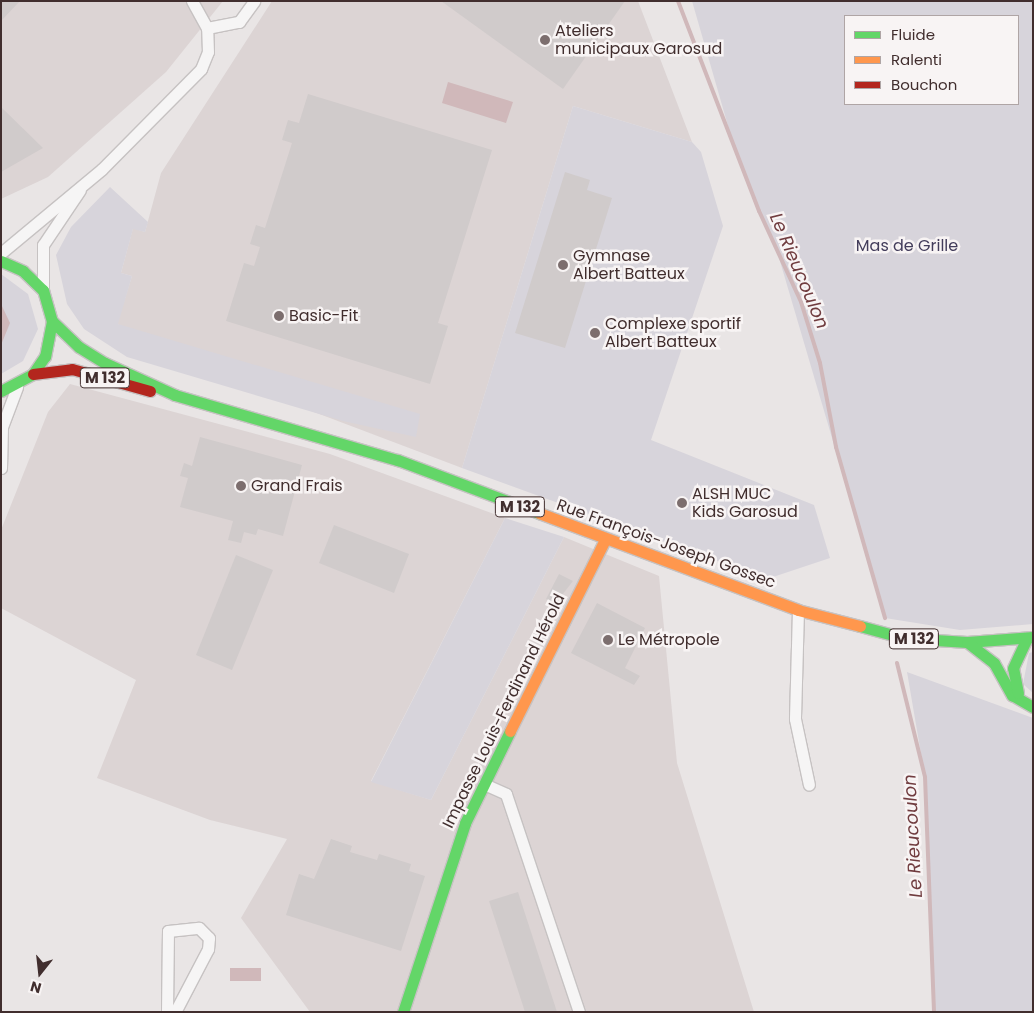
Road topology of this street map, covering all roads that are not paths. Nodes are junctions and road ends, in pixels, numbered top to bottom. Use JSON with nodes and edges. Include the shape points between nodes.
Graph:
{"nodes":[{"id":1,"x":192,"y":1,"type":"edge"},
{"id":2,"x":254,"y":1,"type":"edge"},
{"id":3,"x":207,"y":28,"type":"junction"},
{"id":4,"x":80,"y":188,"type":"junction"},
{"id":5,"x":1,"y":254,"type":"edge"},
{"id":6,"x":1,"y":261,"type":"edge"},
{"id":7,"x":43,"y":290,"type":"junction"},
{"id":8,"x":52,"y":321,"type":"junction"},
{"id":9,"x":33,"y":374,"type":"junction"},
{"id":10,"x":17,"y":387,"type":"junction"},
{"id":11,"x":1,"y":392,"type":"edge"},
{"id":12,"x":175,"y":395,"type":"junction"},
{"id":13,"x":1,"y":468,"type":"edge"},
{"id":14,"x":605,"y":540,"type":"junction"},
{"id":15,"x":798,"y":610,"type":"junction"},
{"id":16,"x":1030,"y":637,"type":"edge"},
{"id":17,"x":967,"y":642,"type":"junction"},
{"id":18,"x":1029,"y":706,"type":"edge"},
{"id":19,"x":484,"y":784,"type":"junction"},
{"id":20,"x":809,"y":785,"type":"dead end"},
{"id":21,"x":167,"y":1012,"type":"edge"},
{"id":22,"x":175,"y":1012,"type":"edge"},
{"id":23,"x":403,"y":1012,"type":"edge"},
{"id":24,"x":579,"y":1012,"type":"edge"}],
"edges":[{"from":1,"to":3,"type":"street"},
{"from":2,"to":3,"type":"street","via":[[239,22]]},
{"from":3,"to":4,"type":"street","via":[[208,52],[201,69]]},
{"from":4,"to":5,"type":"street"},
{"from":4,"to":7,"type":"street","via":[[43,245]]},
{"from":6,"to":7,"type":"main road","via":[[23,270]]},
{"from":7,"to":8,"type":"main road"},
{"from":8,"to":9,"type":"main road","via":[[45,356]]},
{"from":8,"to":12,"type":"main road","name":"Rue François-Joseph Gossec","number":"M 132","via":[[79,348]]},
{"from":9,"to":10,"type":"main road"},
{"from":9,"to":12,"type":"main road","name":"Rue François-Joseph Gossec","number":"M 132","via":[[72,369]]},
{"from":10,"to":11,"type":"main road"},
{"from":10,"to":13,"type":"street","via":[[2,427]]},
{"from":12,"to":14,"type":"main road","name":"Rue François-Joseph Gossec","number":"M 132","via":[[398,460]]},
{"from":14,"to":15,"type":"main road","name":"Rue François-Joseph Gossec","number":"M 132"},
{"from":14,"to":19,"type":"main road","name":"Impasse Louis-Ferdinand Hérold"},
{"from":15,"to":17,"type":"main road","name":"Rue François-Joseph Gossec","number":"M 132","via":[[861,630],[904,638]]},
{"from":15,"to":20,"type":"street","via":[[795,719]]},
{"from":16,"to":17,"type":"main road","number":"M 132"},
{"from":16,"to":18,"type":"main road","number":"M 132","via":[[1016,658],[1012,683]]},
{"from":17,"to":18,"type":"main road","number":"M 132","via":[[994,663],[1012,695]]},
{"from":19,"to":23,"type":"main road","name":"Impasse Louis-Ferdinand Hérold","via":[[465,824]]},
{"from":19,"to":24,"type":"street","via":[[506,794]]},
{"from":21,"to":22,"type":"street","via":[[168,931],[199,928],[208,938],[208,949]]}]}
